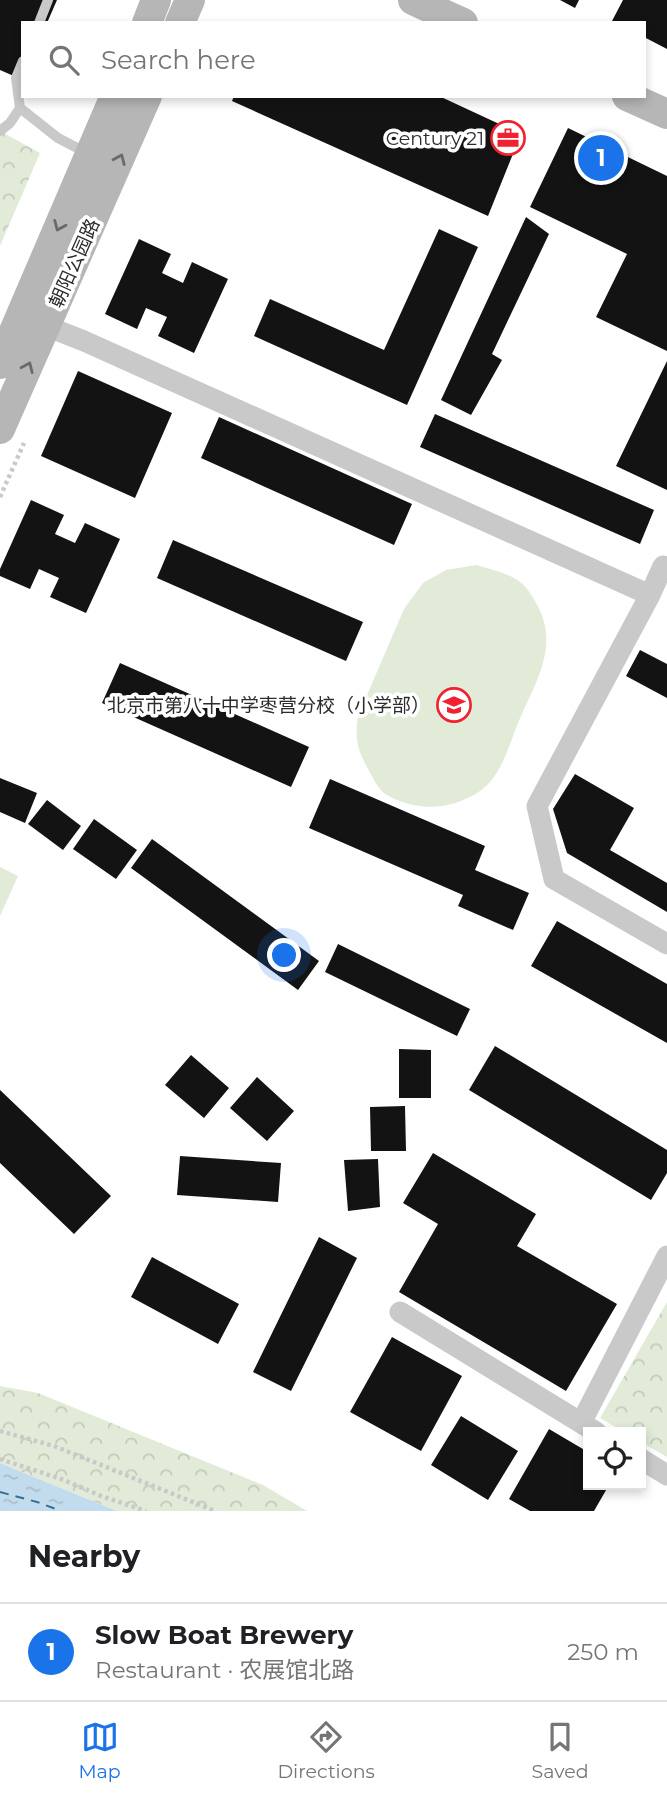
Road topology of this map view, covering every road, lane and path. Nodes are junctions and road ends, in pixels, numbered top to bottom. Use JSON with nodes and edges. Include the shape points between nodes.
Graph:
{"nodes":[{"id":1,"x":48,"y":0,"type":"edge"},
{"id":2,"x":156,"y":0,"type":"edge"},
{"id":3,"x":190,"y":0,"type":"edge"},
{"id":4,"x":413,"y":0,"type":"edge"},
{"id":5,"x":40,"y":21,"type":"edge"},
{"id":6,"x":148,"y":21,"type":"edge"},
{"id":7,"x":181,"y":21,"type":"edge"},
{"id":8,"x":459,"y":21,"type":"edge"},
{"id":9,"x":21,"y":66,"type":"edge"},
{"id":10,"x":114,"y":98,"type":"edge"},
{"id":11,"x":147,"y":98,"type":"edge"},
{"id":12,"x":632,"y":98,"type":"edge"},
{"id":13,"x":20,"y":108,"type":"junction"},
{"id":14,"x":667,"y":114,"type":"edge"},
{"id":15,"x":0,"y":131,"type":"edge"},
{"id":16,"x":89,"y":155,"type":"junction"},
{"id":17,"x":46,"y":326,"type":"junction"},
{"id":18,"x":0,"y":364,"type":"edge"},
{"id":19,"x":0,"y":429,"type":"edge"},
{"id":20,"x":665,"y":562,"type":"edge"},
{"id":21,"x":650,"y":595,"type":"junction"},
{"id":22,"x":667,"y":944,"type":"edge"},
{"id":23,"x":667,"y":1256,"type":"edge"},
{"id":24,"x":401,"y":1312,"type":"dead end"},
{"id":25,"x":588,"y":1427,"type":"edge"},
{"id":26,"x":0,"y":1431,"type":"edge"},
{"id":27,"x":0,"y":1459,"type":"edge"},
{"id":28,"x":646,"y":1462,"type":"edge"},
{"id":29,"x":667,"y":1475,"type":"edge"},
{"id":30,"x":146,"y":1511,"type":"edge"},
{"id":31,"x":215,"y":1511,"type":"edge"}],
"edges":[{"from":1,"to":5,"type":"lane"},
{"from":2,"to":6,"type":"main road"},
{"from":3,"to":7,"type":"main road"},
{"from":4,"to":8,"type":"main road"},
{"from":9,"to":13,"type":"lane","via":[[16,78]]},
{"from":10,"to":16,"type":"main road","name":"朝阳公园路"},
{"from":17,"to":11,"type":"main road","name":"朝阳公园路","one_way":true},
{"from":12,"to":14,"type":"main road"},
{"from":13,"to":15,"type":"lane"},
{"from":13,"to":16,"type":"lane"},
{"from":16,"to":18,"type":"main road","name":"朝阳公园路","one_way":true},
{"from":19,"to":17,"type":"main road","name":"朝阳公园路","one_way":true},
{"from":17,"to":21,"type":"street"},
{"from":20,"to":21,"type":"street"},
{"from":21,"to":22,"type":"street","via":[[537,806],[554,879]]},
{"from":23,"to":25,"type":"street"},
{"from":24,"to":25,"type":"street"},
{"from":26,"to":31,"type":"path","via":[[54,1446]]},
{"from":27,"to":30,"type":"path"},
{"from":28,"to":29,"type":"street"}]}
